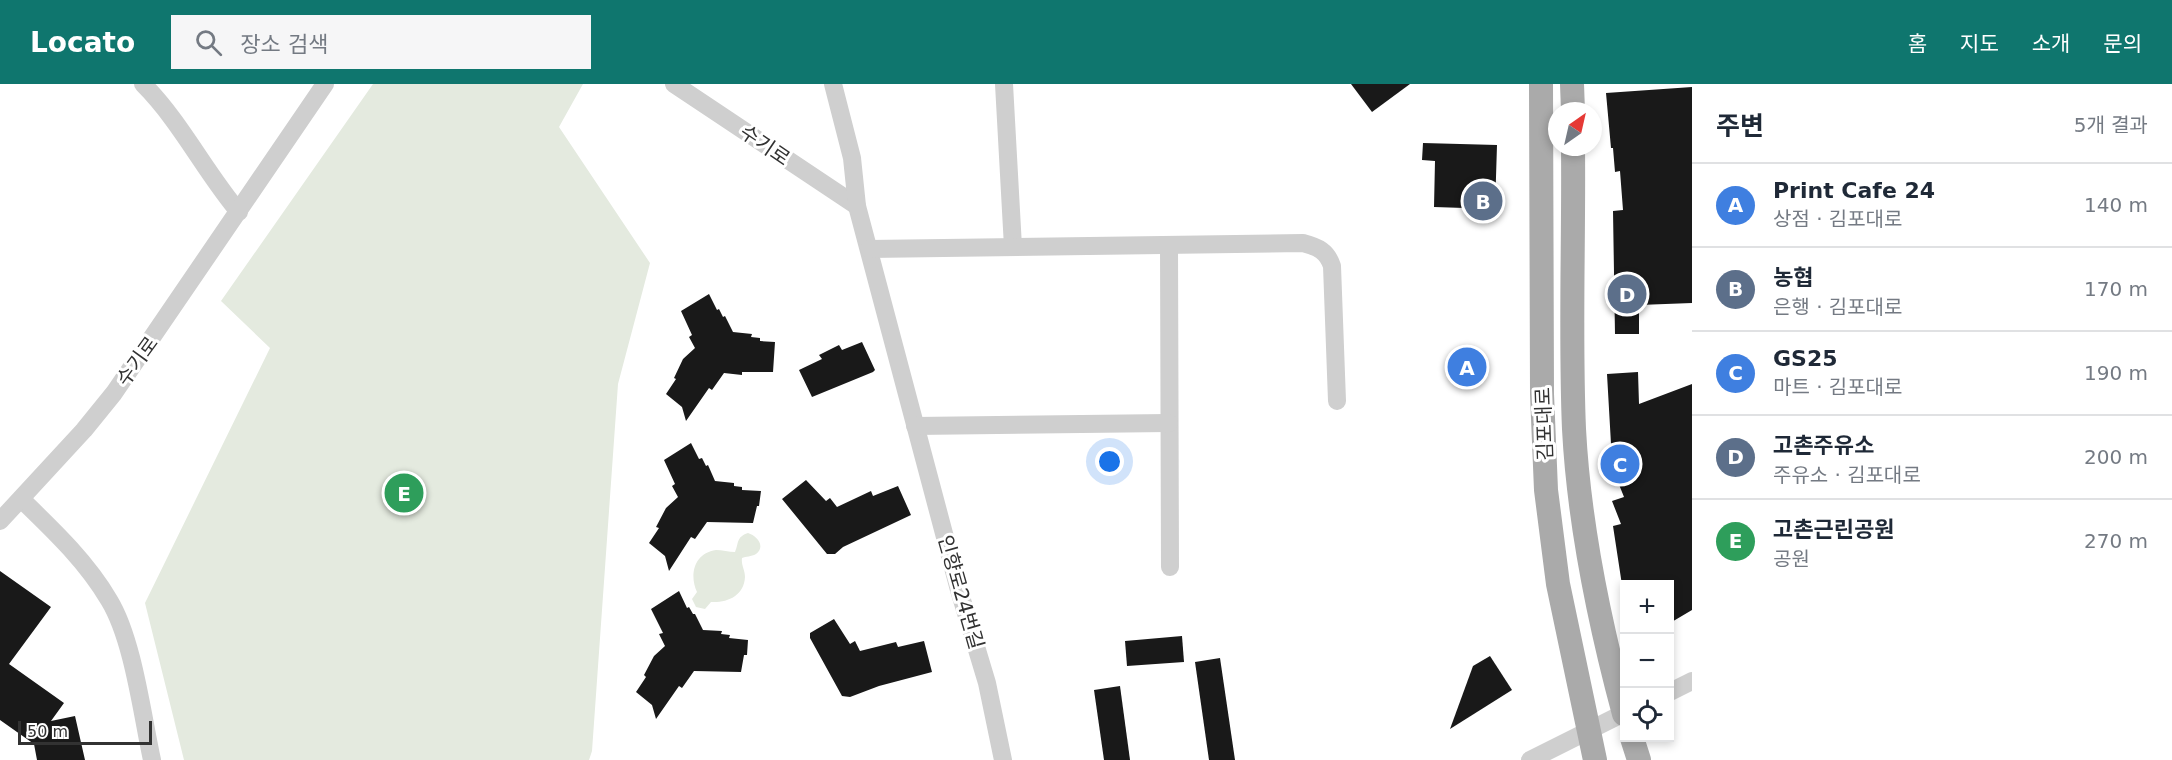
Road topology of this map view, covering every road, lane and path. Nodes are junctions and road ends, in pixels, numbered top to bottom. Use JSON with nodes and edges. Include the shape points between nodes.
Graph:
{"nodes":[{"id":1,"x":143,"y":84,"type":"edge"},
{"id":2,"x":325,"y":84,"type":"edge"},
{"id":3,"x":674,"y":84,"type":"edge"},
{"id":4,"x":833,"y":84,"type":"edge"},
{"id":5,"x":1004,"y":84,"type":"edge"},
{"id":6,"x":1541,"y":84,"type":"edge"},
{"id":7,"x":1572,"y":84,"type":"edge"},
{"id":8,"x":1573,"y":102,"type":"edge"},
{"id":9,"x":1573,"y":156,"type":"edge"},
{"id":10,"x":857,"y":207,"type":"junction"},
{"id":11,"x":239,"y":212,"type":"junction"},
{"id":12,"x":1169,"y":245,"type":"junction"},
{"id":13,"x":1013,"y":248,"type":"junction"},
{"id":14,"x":869,"y":249,"type":"junction"},
{"id":15,"x":1337,"y":401,"type":"dead end"},
{"id":16,"x":1169,"y":423,"type":"junction"},
{"id":17,"x":915,"y":426,"type":"junction"},
{"id":18,"x":21,"y":499,"type":"junction"},
{"id":19,"x":0,"y":521,"type":"edge"},
{"id":20,"x":1170,"y":567,"type":"dead end"},
{"id":21,"x":1692,"y":681,"type":"edge"},
{"id":22,"x":1674,"y":690,"type":"edge"},
{"id":23,"x":1620,"y":695,"type":"edge"},
{"id":24,"x":1620,"y":715,"type":"edge"},
{"id":25,"x":1588,"y":732,"type":"junction"},
{"id":26,"x":1633,"y":742,"type":"edge"},
{"id":27,"x":152,"y":760,"type":"edge"},
{"id":28,"x":1003,"y":760,"type":"edge"},
{"id":29,"x":1530,"y":760,"type":"edge"},
{"id":30,"x":1595,"y":760,"type":"edge"},
{"id":31,"x":1639,"y":760,"type":"edge"}],
"edges":[{"from":1,"to":11,"type":"street"},
{"from":2,"to":11,"type":"street","name":"수기로"},
{"from":3,"to":10,"type":"street","name":"수기로"},
{"from":4,"to":10,"type":"street","name":"인향로24번길","via":[[854,165]]},
{"from":5,"to":13,"type":"street"},
{"from":6,"to":25,"type":"main road","name":"김포대로","via":[[1546,490],[1558,584]]},
{"from":7,"to":8,"type":"main road"},
{"from":9,"to":23,"type":"main road","name":"김포대로","via":[[1575,440],[1590,562]]},
{"from":10,"to":14,"type":"street","name":"인향로24번길"},
{"from":11,"to":18,"type":"street","name":"수기로","via":[[114,393]]},
{"from":12,"to":13,"type":"street"},
{"from":12,"to":15,"type":"street","via":[[1303,243],[1328,255],[1332,266]]},
{"from":12,"to":16,"type":"street"},
{"from":13,"to":14,"type":"street"},
{"from":14,"to":17,"type":"street","name":"인향로24번길"},
{"from":16,"to":17,"type":"street"},
{"from":16,"to":20,"type":"street"},
{"from":17,"to":28,"type":"street","name":"인향로24번길","via":[[987,683]]},
{"from":18,"to":19,"type":"street","name":"수기로"},
{"from":18,"to":27,"type":"street","via":[[62,539],[110,601],[122,632]]},
{"from":21,"to":22,"type":"street"},
{"from":24,"to":25,"type":"street"},
{"from":25,"to":29,"type":"street"},
{"from":25,"to":30,"type":"main road","name":"김포대로"},
{"from":26,"to":31,"type":"main road"}]}
